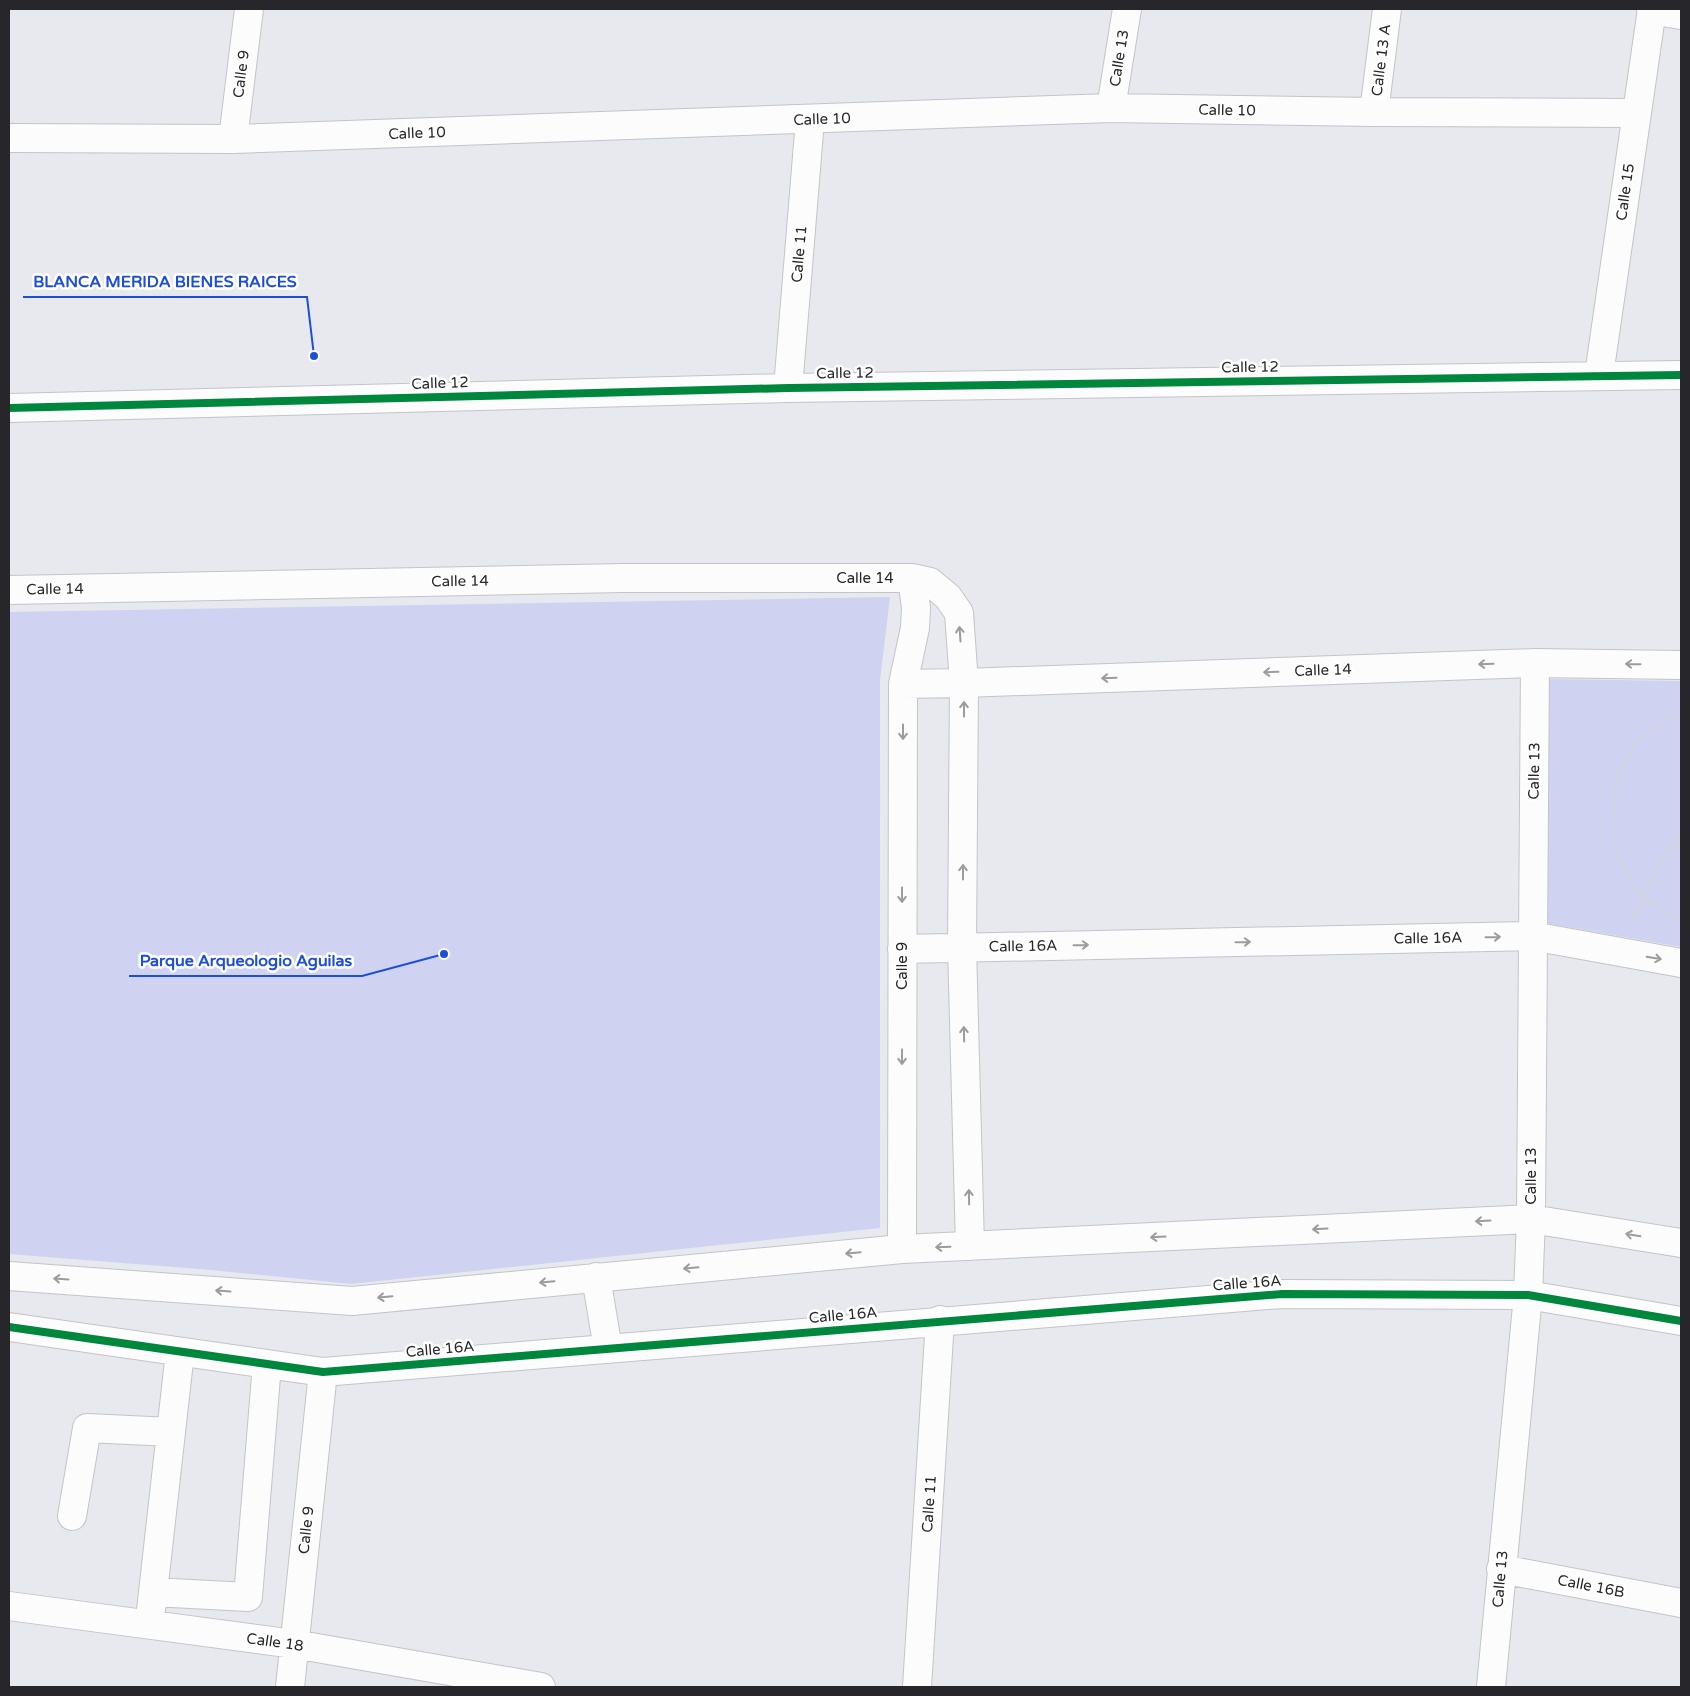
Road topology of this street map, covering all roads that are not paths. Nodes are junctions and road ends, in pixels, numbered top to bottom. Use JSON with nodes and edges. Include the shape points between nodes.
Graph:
{"nodes":[{"id":1,"x":249,"y":9,"type":"edge"},
{"id":2,"x":1127,"y":9,"type":"edge"},
{"id":3,"x":1387,"y":9,"type":"edge"},
{"id":4,"x":1651,"y":9,"type":"edge"},
{"id":5,"x":1681,"y":15,"type":"edge"},
{"id":6,"x":1112,"y":108,"type":"junction"},
{"id":7,"x":1374,"y":112,"type":"junction"},
{"id":8,"x":1636,"y":112,"type":"junction"},
{"id":9,"x":810,"y":120,"type":"junction"},
{"id":10,"x":9,"y":138,"type":"edge"},
{"id":11,"x":233,"y":140,"type":"junction"},
{"id":12,"x":1599,"y":375,"type":"junction"},
{"id":13,"x":1681,"y":375,"type":"edge"},
{"id":14,"x":788,"y":388,"type":"junction"},
{"id":15,"x":9,"y":408,"type":"edge"},
{"id":16,"x":912,"y":578,"type":"junction"},
{"id":17,"x":9,"y":590,"type":"edge"},
{"id":18,"x":1535,"y":663,"type":"junction"},
{"id":19,"x":1681,"y":665,"type":"edge"},
{"id":20,"x":964,"y":683,"type":"junction"},
{"id":21,"x":903,"y":684,"type":"junction"},
{"id":22,"x":1532,"y":936,"type":"junction"},
{"id":23,"x":962,"y":947,"type":"junction"},
{"id":24,"x":902,"y":950,"type":"junction"},
{"id":25,"x":1681,"y":963,"type":"edge"},
{"id":26,"x":1531,"y":1218,"type":"junction"},
{"id":27,"x":1681,"y":1243,"type":"edge"},
{"id":28,"x":970,"y":1246,"type":"junction"},
{"id":29,"x":902,"y":1248,"type":"junction"},
{"id":30,"x":9,"y":1276,"type":"edge"},
{"id":31,"x":596,"y":1278,"type":"junction"},
{"id":32,"x":1528,"y":1295,"type":"junction"},
{"id":33,"x":940,"y":1320,"type":"junction"},
{"id":34,"x":1681,"y":1321,"type":"edge"},
{"id":35,"x":9,"y":1327,"type":"edge"},
{"id":36,"x":608,"y":1349,"type":"junction"},
{"id":37,"x":180,"y":1352,"type":"junction"},
{"id":38,"x":267,"y":1364,"type":"junction"},
{"id":39,"x":323,"y":1372,"type":"junction"},
{"id":40,"x":171,"y":1432,"type":"junction"},
{"id":41,"x":72,"y":1516,"type":"dead end"},
{"id":42,"x":1501,"y":1568,"type":"junction"},
{"id":43,"x":153,"y":1592,"type":"junction"},
{"id":44,"x":1681,"y":1603,"type":"edge"},
{"id":45,"x":9,"y":1606,"type":"edge"},
{"id":46,"x":149,"y":1624,"type":"junction"},
{"id":47,"x":294,"y":1644,"type":"junction"},
{"id":48,"x":290,"y":1687,"type":"edge"},
{"id":49,"x":540,"y":1687,"type":"edge"},
{"id":50,"x":917,"y":1687,"type":"edge"},
{"id":51,"x":1491,"y":1687,"type":"edge"}],
"edges":[{"from":1,"to":11,"type":"street","name":"Calle 9"},
{"from":2,"to":6,"type":"street","name":"Calle 13"},
{"from":3,"to":7,"type":"street","name":"Calle 13 A"},
{"from":4,"to":5,"type":"street"},
{"from":4,"to":8,"type":"street","name":"Calle 15"},
{"from":6,"to":7,"type":"street","name":"Calle 10"},
{"from":6,"to":9,"type":"street","name":"Calle 10"},
{"from":7,"to":8,"type":"street","name":"Calle 10"},
{"from":8,"to":12,"type":"street","name":"Calle 15"},
{"from":9,"to":11,"type":"street","name":"Calle 10"},
{"from":9,"to":14,"type":"street","name":"Calle 11"},
{"from":10,"to":11,"type":"street","name":"Calle 10"},
{"from":12,"to":13,"type":"street","name":"Calle 12"},
{"from":12,"to":14,"type":"street","name":"Calle 12"},
{"from":14,"to":15,"type":"street","name":"Calle 12"},
{"from":16,"to":17,"type":"street","name":"Calle 14","via":[[613,578]]},
{"from":20,"to":16,"type":"street","name":"Calle 14","one_way":true,"via":[[959,613],[948,597],[930,582]]},
{"from":16,"to":21,"type":"street","name":"Calle 14","via":[[915,628]]},
{"from":19,"to":18,"type":"street","name":"Calle 14","one_way":true},
{"from":18,"to":20,"type":"street","name":"Calle 14","one_way":true},
{"from":18,"to":22,"type":"street","name":"Calle 13"},
{"from":20,"to":21,"type":"street","name":"Calle 14"},
{"from":23,"to":20,"type":"street","one_way":true},
{"from":21,"to":24,"type":"street","name":"Calle 9","one_way":true},
{"from":23,"to":22,"type":"street","name":"Calle 16A","one_way":true},
{"from":22,"to":25,"type":"street","name":"Calle 16A","one_way":true},
{"from":22,"to":26,"type":"street","name":"Calle 13"},
{"from":23,"to":24,"type":"street","name":"Calle 16A"},
{"from":28,"to":23,"type":"street","one_way":true},
{"from":24,"to":29,"type":"street","name":"Calle 9","one_way":true},
{"from":27,"to":26,"type":"street","one_way":true},
{"from":26,"to":28,"type":"street","one_way":true},
{"from":26,"to":32,"type":"street","name":"Calle 13"},
{"from":28,"to":29,"type":"street","one_way":true},
{"from":29,"to":31,"type":"street","one_way":true},
{"from":31,"to":30,"type":"street","one_way":true,"via":[[352,1301]]},
{"from":31,"to":36,"type":"street"},
{"from":32,"to":33,"type":"street","name":"Calle 16A","via":[[1282,1294]]},
{"from":32,"to":34,"type":"street","name":"Calle 16A"},
{"from":32,"to":42,"type":"street","name":"Calle 13"},
{"from":33,"to":36,"type":"street","name":"Calle 16A"},
{"from":33,"to":50,"type":"street","name":"Calle 11"},
{"from":35,"to":37,"type":"street","name":"Calle 16A"},
{"from":36,"to":39,"type":"street","name":"Calle 16A"},
{"from":37,"to":38,"type":"street","name":"Calle 16A"},
{"from":37,"to":40,"type":"street"},
{"from":38,"to":39,"type":"street","name":"Calle 16A"},
{"from":38,"to":43,"type":"street","via":[[248,1597]]},
{"from":39,"to":47,"type":"street","name":"Calle 9"},
{"from":40,"to":41,"type":"street","via":[[86,1428]]},
{"from":40,"to":43,"type":"street"},
{"from":42,"to":44,"type":"street","name":"Calle 16B"},
{"from":42,"to":51,"type":"street","name":"Calle 13"},
{"from":43,"to":46,"type":"street"},
{"from":45,"to":46,"type":"street","name":"Calle 18"},
{"from":46,"to":47,"type":"street","name":"Calle 18"},
{"from":47,"to":48,"type":"street","name":"Calle 9"},
{"from":47,"to":49,"type":"street","name":"Calle 18"}]}
